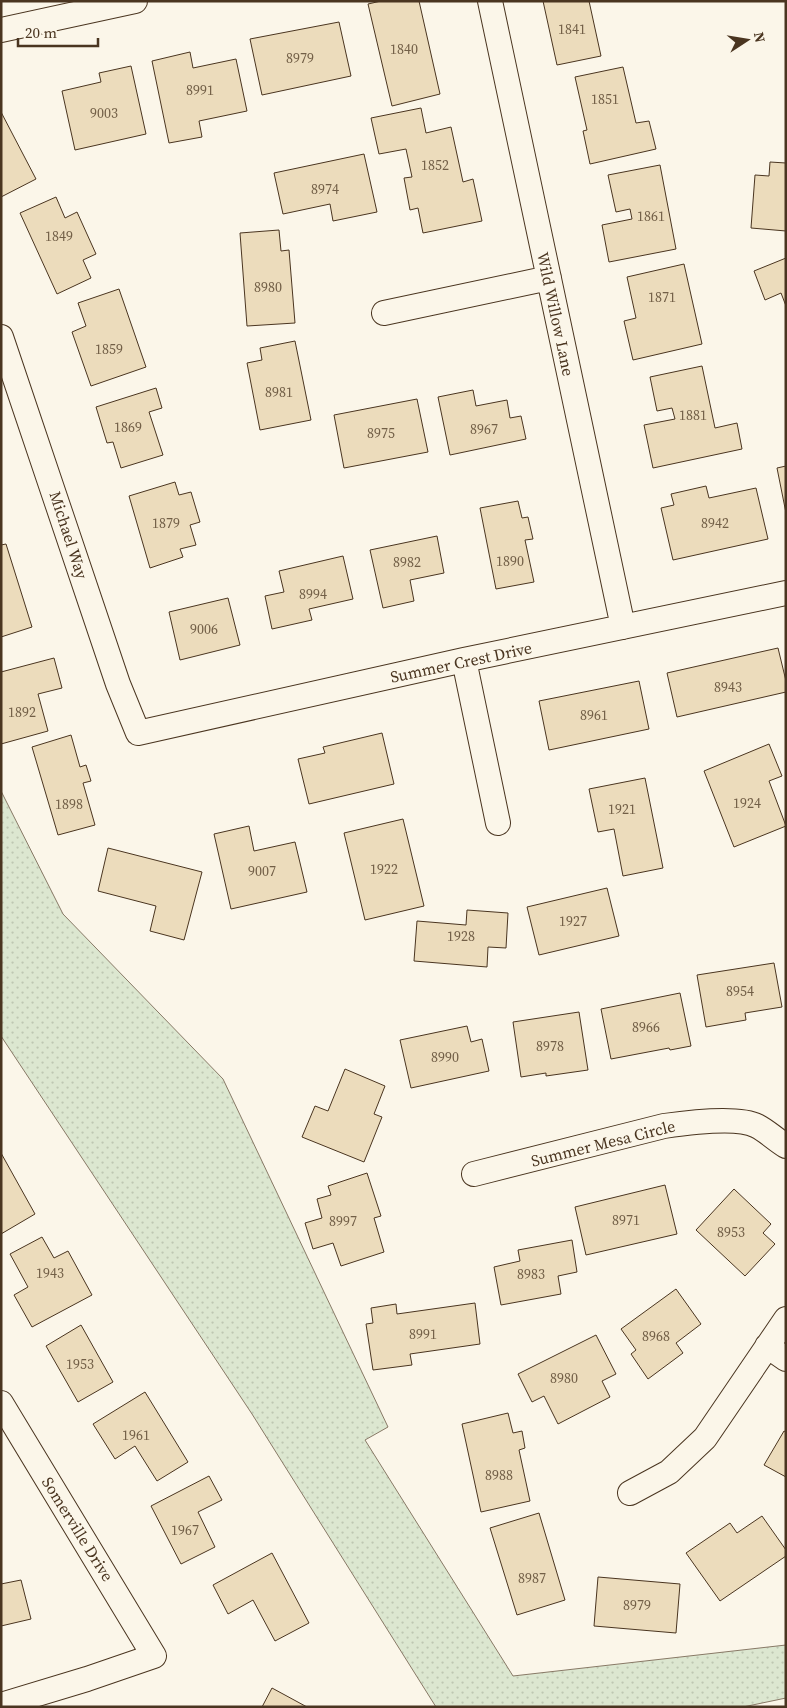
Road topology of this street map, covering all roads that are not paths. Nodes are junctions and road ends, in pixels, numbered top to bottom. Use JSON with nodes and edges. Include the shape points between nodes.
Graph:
{"nodes":[{"id":1,"x":134,"y":1,"type":"edge"},
{"id":2,"x":490,"y":1,"type":"edge"},
{"id":3,"x":1,"y":30,"type":"edge"},
{"id":4,"x":549,"y":278,"type":"junction"},
{"id":5,"x":384,"y":314,"type":"dead end"},
{"id":6,"x":1,"y":337,"type":"edge"},
{"id":7,"x":786,"y":593,"type":"edge"},
{"id":8,"x":623,"y":627,"type":"junction"},
{"id":9,"x":464,"y":660,"type":"junction"},
{"id":10,"x":138,"y":733,"type":"joint"},
{"id":11,"x":498,"y":823,"type":"dead end"},
{"id":12,"x":786,"y":1146,"type":"edge"},
{"id":13,"x":474,"y":1174,"type":"dead end"},
{"id":14,"x":786,"y":1319,"type":"edge"},
{"id":15,"x":777,"y":1353,"type":"edge"},
{"id":16,"x":1,"y":1403,"type":"edge"},
{"id":17,"x":630,"y":1493,"type":"dead end"},
{"id":18,"x":1,"y":1705,"type":"edge"}],
"edges":[{"from":1,"to":3,"type":"street"},
{"from":2,"to":4,"type":"street","name":"Wild Willow Lane"},
{"from":4,"to":5,"type":"street"},
{"from":4,"to":8,"type":"street","name":"Wild Willow Lane"},
{"from":6,"to":10,"type":"street","name":"Michael Way","via":[[118,684]]},
{"from":7,"to":8,"type":"street","name":"Summer Crest Drive"},
{"from":8,"to":9,"type":"street","name":"Summer Crest Drive"},
{"from":9,"to":10,"type":"street","name":"Summer Crest Drive"},
{"from":9,"to":11,"type":"street"},
{"from":12,"to":13,"type":"street","name":"Summer Mesa Circle","via":[[755,1125],[718,1120],[692,1122],[664,1126]]},
{"from":14,"to":15,"type":"street"},
{"from":15,"to":17,"type":"street","via":[[706,1438],[670,1472]]},
{"from":16,"to":18,"type":"street","name":"Somerville Drive","via":[[154,1656]]}]}
